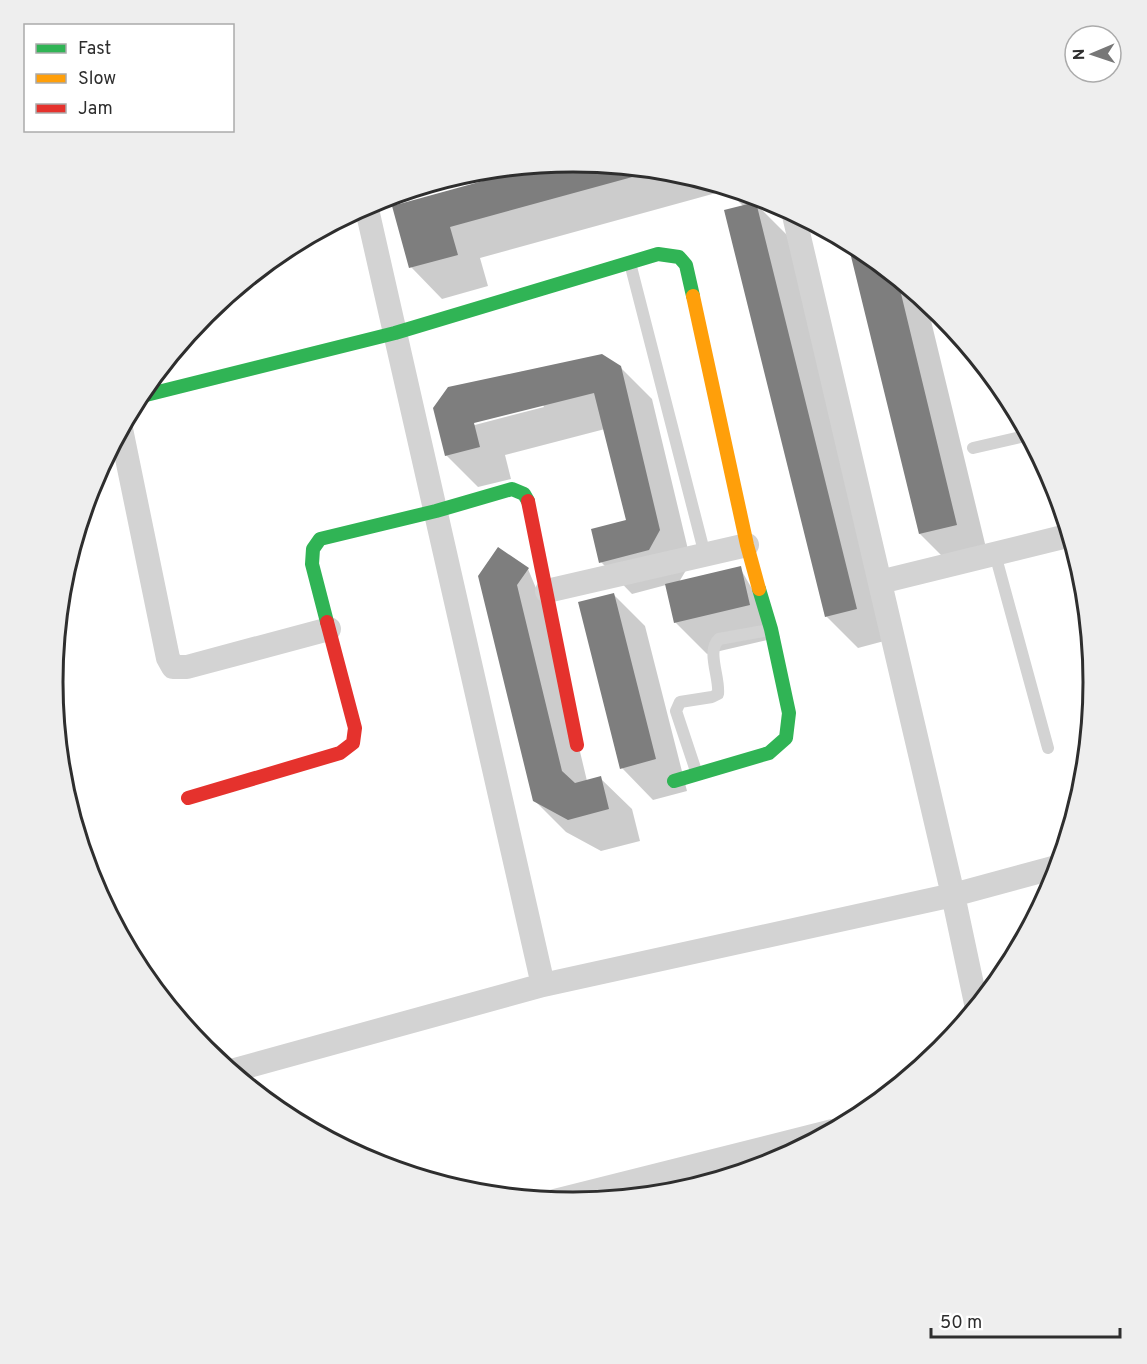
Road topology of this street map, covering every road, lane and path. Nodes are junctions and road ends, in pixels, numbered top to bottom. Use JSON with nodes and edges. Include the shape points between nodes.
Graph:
{"nodes":[{"id":1,"x":368,"y":215,"type":"edge"},
{"id":2,"x":796,"y":222,"type":"edge"},
{"id":3,"x":630,"y":262,"type":"junction"},
{"id":4,"x":395,"y":333,"type":"junction"},
{"id":5,"x":152,"y":393,"type":"edge"},
{"id":6,"x":1021,"y":436,"type":"edge"},
{"id":7,"x":124,"y":441,"type":"edge"},
{"id":8,"x":973,"y":448,"type":"dead end"},
{"id":9,"x":436,"y":511,"type":"junction"},
{"id":10,"x":1063,"y":537,"type":"edge"},
{"id":11,"x":747,"y":545,"type":"junction"},
{"id":12,"x":995,"y":554,"type":"junction"},
{"id":13,"x":705,"y":555,"type":"junction"},
{"id":14,"x":880,"y":582,"type":"junction"},
{"id":15,"x":547,"y":591,"type":"junction"},
{"id":16,"x":329,"y":629,"type":"junction"},
{"id":17,"x":771,"y":629,"type":"junction"},
{"id":18,"x":577,"y":745,"type":"dead end"},
{"id":19,"x":1048,"y":748,"type":"dead end"},
{"id":20,"x":697,"y":775,"type":"junction"},
{"id":21,"x":674,"y":781,"type":"dead end"},
{"id":22,"x":188,"y":798,"type":"dead end"},
{"id":23,"x":1048,"y":869,"type":"edge"},
{"id":24,"x":953,"y":895,"type":"junction"},
{"id":25,"x":543,"y":985,"type":"junction"},
{"id":26,"x":975,"y":998,"type":"edge"},
{"id":27,"x":240,"y":1068,"type":"edge"},
{"id":28,"x":799,"y":1140,"type":"edge"},
{"id":29,"x":599,"y":1191,"type":"edge"}],
"edges":[{"from":1,"to":4,"type":"street"},
{"from":2,"to":14,"type":"street"},
{"from":3,"to":4,"type":"street"},
{"from":3,"to":11,"type":"street","via":[[658,254],[679,257],[686,266]]},
{"from":3,"to":13,"type":"lane"},
{"from":4,"to":5,"type":"street"},
{"from":4,"to":9,"type":"street"},
{"from":6,"to":8,"type":"lane"},
{"from":7,"to":16,"type":"street","via":[[173,667],[187,667]]},
{"from":9,"to":15,"type":"street","via":[[512,489],[524,494],[531,504]]},
{"from":9,"to":16,"type":"street","via":[[320,539],[313,549],[312,564]]},
{"from":9,"to":25,"type":"street"},
{"from":10,"to":12,"type":"street"},
{"from":11,"to":13,"type":"street"},
{"from":11,"to":17,"type":"street"},
{"from":12,"to":14,"type":"street"},
{"from":12,"to":19,"type":"lane"},
{"from":13,"to":15,"type":"street"},
{"from":14,"to":24,"type":"street"},
{"from":15,"to":18,"type":"street"},
{"from":16,"to":22,"type":"street","via":[[356,728],[353,743],[340,753]]},
{"from":17,"to":20,"type":"street","via":[[789,713],[786,738],[769,753]]},
{"from":17,"to":20,"type":"lane","via":[[719,639],[713,650],[718,694],[680,702],[676,711]]},
{"from":20,"to":21,"type":"street"},
{"from":23,"to":24,"type":"street"},
{"from":24,"to":25,"type":"street"},
{"from":24,"to":26,"type":"street"},
{"from":25,"to":27,"type":"street"},
{"from":28,"to":29,"type":"street"}]}
